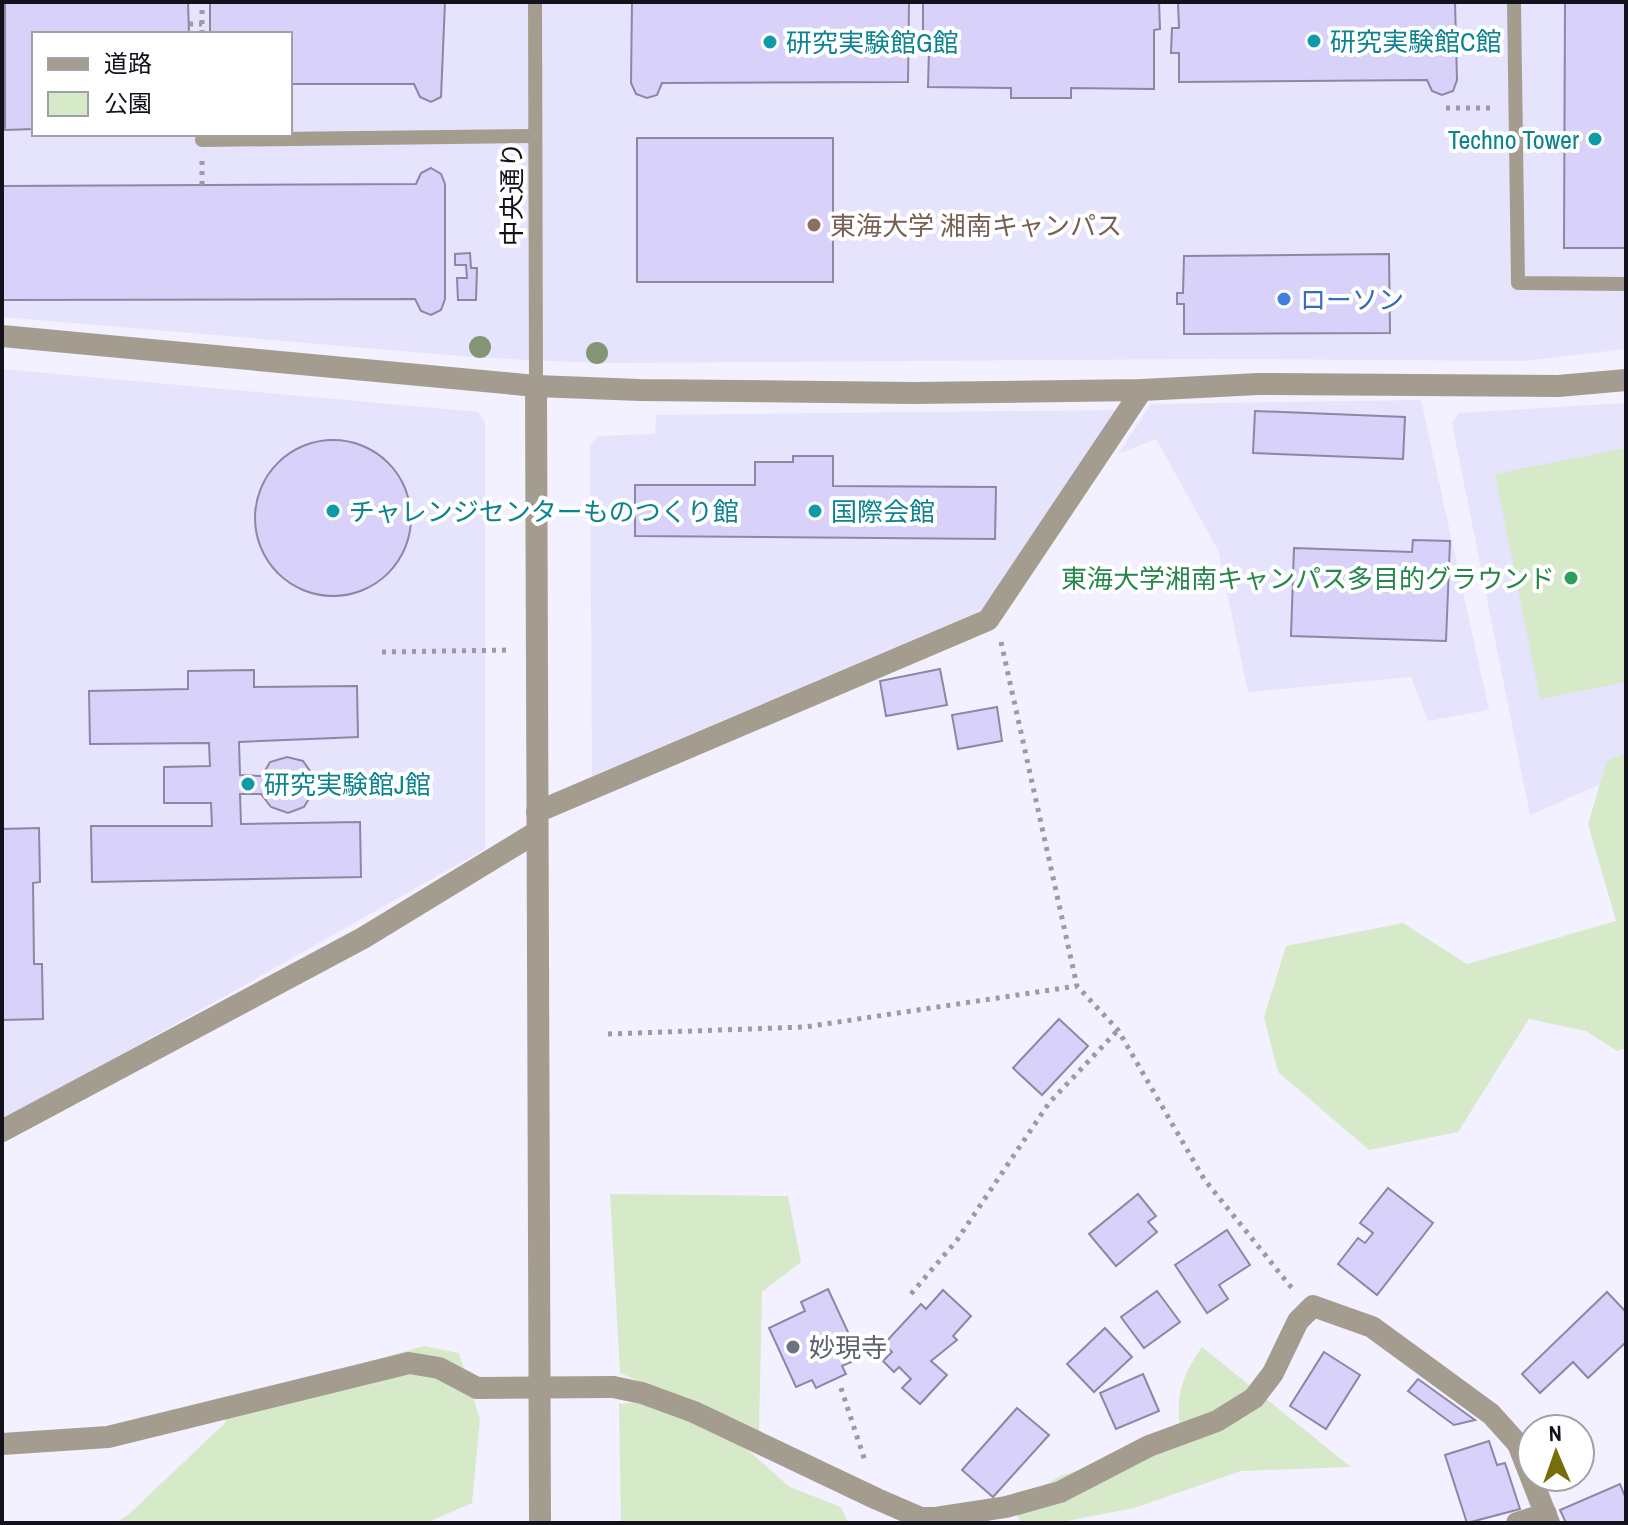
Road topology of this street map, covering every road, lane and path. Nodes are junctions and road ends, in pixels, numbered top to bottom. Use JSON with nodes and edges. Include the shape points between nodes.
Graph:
{"nodes":[{"id":1,"x":202,"y":2,"type":"edge"},
{"id":2,"x":535,"y":2,"type":"edge"},
{"id":3,"x":1514,"y":2,"type":"edge"},
{"id":4,"x":189,"y":24,"type":"dead end"},
{"id":5,"x":202,"y":24,"type":"junction"},
{"id":6,"x":202,"y":32,"type":"edge"},
{"id":7,"x":1446,"y":108,"type":"dead end"},
{"id":8,"x":1516,"y":108,"type":"junction"},
{"id":9,"x":535,"y":136,"type":"junction"},
{"id":10,"x":202,"y":140,"type":"dead end"},
{"id":11,"x":1626,"y":284,"type":"edge"},
{"id":12,"x":2,"y":336,"type":"edge"},
{"id":13,"x":1626,"y":380,"type":"edge"},
{"id":14,"x":536,"y":386,"type":"junction"},
{"id":15,"x":1142,"y":390,"type":"junction"},
{"id":16,"x":988,"y":620,"type":"junction"},
{"id":17,"x":537,"y":649,"type":"junction"},
{"id":18,"x":382,"y":652,"type":"dead end"},
{"id":19,"x":537,"y":822,"type":"junction"},
{"id":20,"x":1077,"y":986,"type":"junction"},
{"id":21,"x":1118,"y":1030,"type":"junction"},
{"id":22,"x":608,"y":1034,"type":"dead end"},
{"id":23,"x":2,"y":1131,"type":"edge"},
{"id":24,"x":911,"y":1294,"type":"dead end"},
{"id":25,"x":1313,"y":1306,"type":"junction"},
{"id":26,"x":841,"y":1388,"type":"dead end"},
{"id":27,"x":2,"y":1444,"type":"edge"},
{"id":28,"x":877,"y":1499,"type":"junction"},
{"id":29,"x":1547,"y":1518,"type":"edge"},
{"id":30,"x":540,"y":1523,"type":"edge"},
{"id":31,"x":1517,"y":1523,"type":"edge"}],
"edges":[{"from":1,"to":5,"type":"path"},
{"from":2,"to":9,"type":"lane","name":"中央通り"},
{"from":3,"to":8,"type":"lane"},
{"from":4,"to":5,"type":"path"},
{"from":5,"to":6,"type":"path"},
{"from":7,"to":8,"type":"path"},
{"from":8,"to":11,"type":"lane","via":[[1518,283]]},
{"from":9,"to":10,"type":"lane"},
{"from":9,"to":14,"type":"lane","name":"中央通り"},
{"from":12,"to":14,"type":"street"},
{"from":13,"to":15,"type":"street","via":[[1558,386],[1258,384]]},
{"from":14,"to":15,"type":"street","via":[[914,393]]},
{"from":14,"to":17,"type":"street"},
{"from":15,"to":16,"type":"street"},
{"from":16,"to":19,"type":"street"},
{"from":16,"to":20,"type":"path","via":[[1001,640]]},
{"from":17,"to":18,"type":"path"},
{"from":17,"to":19,"type":"street"},
{"from":19,"to":23,"type":"street","via":[[363,938]]},
{"from":19,"to":30,"type":"street"},
{"from":20,"to":21,"type":"path"},
{"from":20,"to":22,"type":"path","via":[[805,1027]]},
{"from":21,"to":24,"type":"path","via":[[1049,1103],[957,1240]]},
{"from":21,"to":25,"type":"path","via":[[1204,1179],[1290,1287]]},
{"from":25,"to":28,"type":"street","via":[[1298,1321],[1273,1373],[1254,1398],[1217,1421],[1149,1446],[1060,1492],[934,1518],[921,1518]]},
{"from":25,"to":29,"type":"street","via":[[1372,1327],[1491,1414],[1518,1444]]},
{"from":26,"to":28,"type":"path"},
{"from":27,"to":28,"type":"street","bridge":true,"via":[[108,1437],[409,1363],[439,1368],[477,1388],[613,1387],[642,1393],[694,1412]]},
{"from":29,"to":31,"type":"street"}]}
